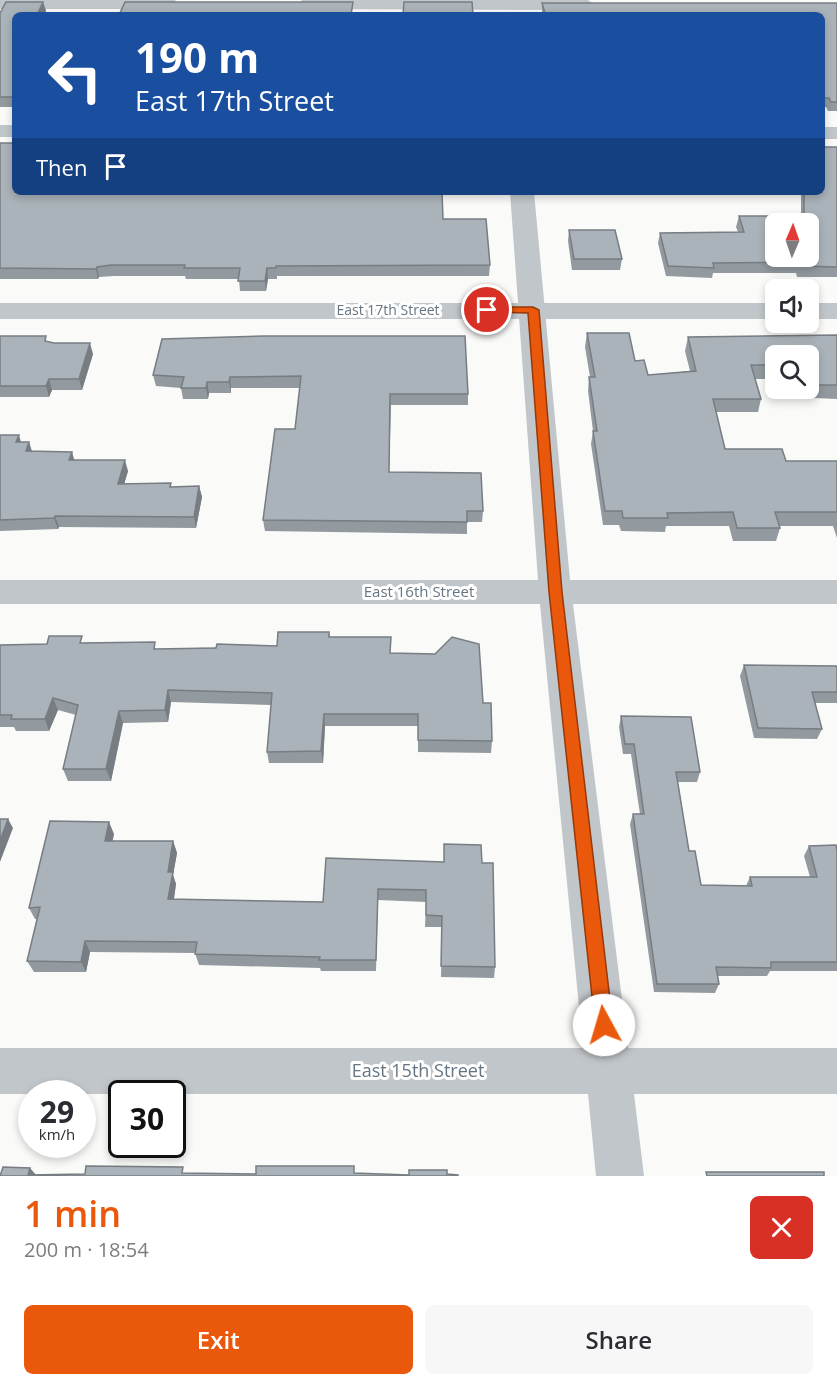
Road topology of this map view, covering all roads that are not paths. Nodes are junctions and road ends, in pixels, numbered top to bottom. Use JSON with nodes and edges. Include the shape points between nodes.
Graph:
{"nodes":[{"id":1,"x":0,"y":4,"type":"edge"},
{"id":2,"x":191,"y":4,"type":"edge"},
{"id":3,"x":286,"y":4,"type":"edge"},
{"id":4,"x":609,"y":5,"type":"edge"},
{"id":5,"x":502,"y":7,"type":"edge"},
{"id":6,"x":522,"y":195,"type":"edge"},
{"id":7,"x":533,"y":310,"type":"junction"},
{"id":8,"x":0,"y":311,"type":"edge"},
{"id":9,"x":765,"y":311,"type":"edge"},
{"id":10,"x":819,"y":311,"type":"edge"},
{"id":11,"x":837,"y":311,"type":"edge"},
{"id":12,"x":0,"y":592,"type":"edge"},
{"id":13,"x":555,"y":592,"type":"junction"},
{"id":14,"x":837,"y":592,"type":"edge"},
{"id":15,"x":609,"y":1070,"type":"junction"},
{"id":16,"x":0,"y":1071,"type":"edge"},
{"id":17,"x":837,"y":1071,"type":"edge"},
{"id":18,"x":620,"y":1176,"type":"edge"}],
"edges":[{"from":1,"to":2,"type":"street"},
{"from":3,"to":5,"type":"street"},
{"from":4,"to":5,"type":"street"},
{"from":6,"to":7,"type":"street"},
{"from":7,"to":8,"type":"street","name":"East 17th Street"},
{"from":7,"to":9,"type":"street","name":"East 17th Street"},
{"from":7,"to":13,"type":"street"},
{"from":10,"to":11,"type":"street"},
{"from":12,"to":13,"type":"street","name":"East 16th Street"},
{"from":13,"to":14,"type":"street","name":"East 16th Street"},
{"from":13,"to":15,"type":"street"},
{"from":15,"to":16,"type":"street","name":"East 15th Street"},
{"from":15,"to":17,"type":"street","name":"East 15th Street"},
{"from":15,"to":18,"type":"street"}]}
